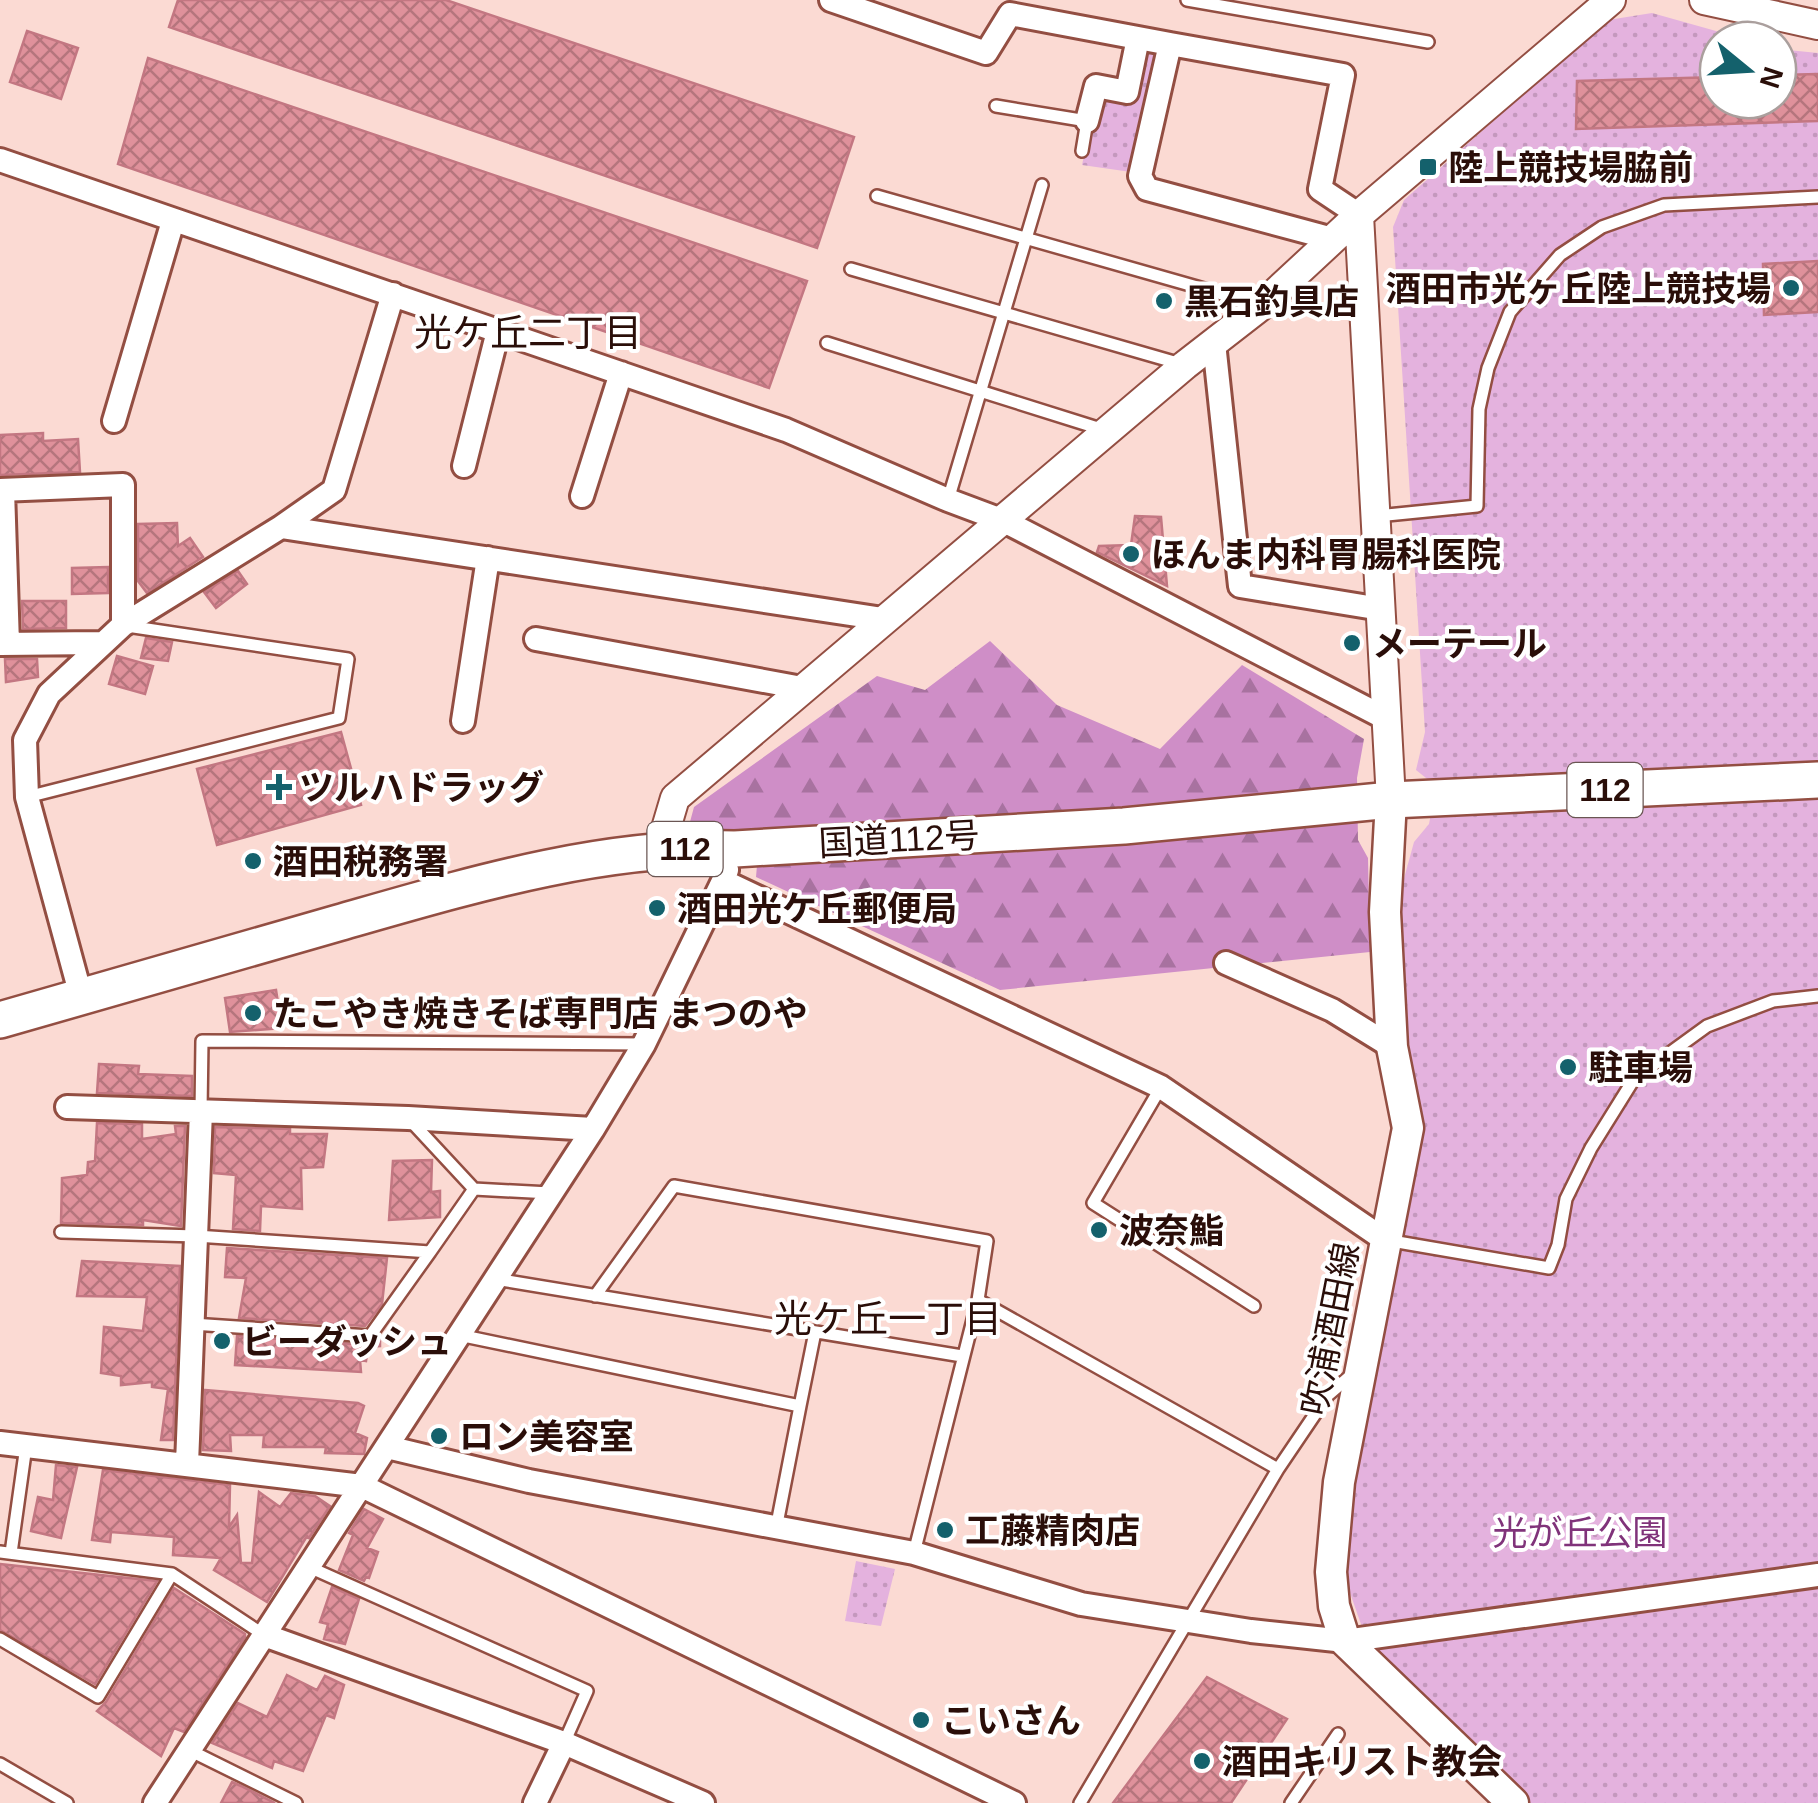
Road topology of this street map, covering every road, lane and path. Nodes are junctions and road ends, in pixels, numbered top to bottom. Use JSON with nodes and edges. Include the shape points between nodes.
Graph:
{"nodes":[{"id":1,"x":1187,"y":0,"type":"edge"},
{"id":2,"x":1610,"y":0,"type":"edge"},
{"id":3,"x":1704,"y":0,"type":"edge"},
{"id":4,"x":840,"y":1,"type":"edge"},
{"id":5,"x":1818,"y":25,"type":"edge"},
{"id":6,"x":1138,"y":38,"type":"junction"},
{"id":7,"x":1428,"y":42,"type":"dead end"},
{"id":8,"x":1170,"y":44,"type":"junction"},
{"id":9,"x":996,"y":106,"type":"dead end"},
{"id":10,"x":1087,"y":121,"type":"junction"},
{"id":11,"x":1082,"y":152,"type":"dead end"},
{"id":12,"x":0,"y":160,"type":"edge"},
{"id":13,"x":1042,"y":185,"type":"dead end"},
{"id":14,"x":877,"y":196,"type":"dead end"},
{"id":15,"x":1818,"y":197,"type":"edge"},
{"id":16,"x":1360,"y":216,"type":"junction"},
{"id":17,"x":173,"y":221,"type":"junction"},
{"id":18,"x":1026,"y":238,"type":"junction"},
{"id":19,"x":1333,"y":239,"type":"junction"},
{"id":20,"x":851,"y":269,"type":"dead end"},
{"id":21,"x":393,"y":294,"type":"junction"},
{"id":22,"x":1261,"y":306,"type":"junction"},
{"id":23,"x":1002,"y":312,"type":"junction"},
{"id":24,"x":498,"y":331,"type":"junction"},
{"id":25,"x":1214,"y":342,"type":"junction"},
{"id":26,"x":827,"y":343,"type":"dead end"},
{"id":27,"x":1185,"y":365,"type":"junction"},
{"id":28,"x":620,"y":372,"type":"junction"},
{"id":29,"x":982,"y":391,"type":"junction"},
{"id":30,"x":114,"y":421,"type":"dead end"},
{"id":31,"x":1108,"y":431,"type":"junction"},
{"id":32,"x":464,"y":466,"type":"dead end"},
{"id":33,"x":2,"y":490,"type":"edge"},
{"id":34,"x":582,"y":496,"type":"dead end"},
{"id":35,"x":948,"y":500,"type":"junction"},
{"id":36,"x":1376,"y":516,"type":"junction"},
{"id":37,"x":1004,"y":521,"type":"junction"},
{"id":38,"x":282,"y":526,"type":"junction"},
{"id":39,"x":488,"y":558,"type":"junction"},
{"id":40,"x":1381,"y":609,"type":"junction"},
{"id":41,"x":883,"y":619,"type":"junction"},
{"id":42,"x":123,"y":625,"type":"junction"},
{"id":43,"x":536,"y":639,"type":"dead end"},
{"id":44,"x":100,"y":643,"type":"junction"},
{"id":45,"x":4,"y":644,"type":"edge"},
{"id":46,"x":802,"y":688,"type":"junction"},
{"id":47,"x":1387,"y":719,"type":"junction"},
{"id":48,"x":463,"y":722,"type":"dead end"},
{"id":49,"x":1818,"y":780,"type":"edge"},
{"id":50,"x":27,"y":796,"type":"junction"},
{"id":51,"x":1391,"y":800,"type":"junction"},
{"id":52,"x":659,"y":852,"type":"junction"},
{"id":53,"x":729,"y":865,"type":"junction"},
{"id":54,"x":1226,"y":963,"type":"dead end"},
{"id":55,"x":81,"y":996,"type":"junction"},
{"id":56,"x":1818,"y":996,"type":"edge"},
{"id":57,"x":0,"y":1020,"type":"edge"},
{"id":58,"x":644,"y":1044,"type":"junction"},
{"id":59,"x":1392,"y":1047,"type":"junction"},
{"id":60,"x":1161,"y":1088,"type":"junction"},
{"id":61,"x":67,"y":1106,"type":"dead end"},
{"id":62,"x":202,"y":1110,"type":"junction"},
{"id":63,"x":408,"y":1118,"type":"junction"},
{"id":64,"x":593,"y":1129,"type":"junction"},
{"id":65,"x":474,"y":1190,"type":"junction"},
{"id":66,"x":550,"y":1192,"type":"junction"},
{"id":67,"x":62,"y":1232,"type":"dead end"},
{"id":68,"x":196,"y":1236,"type":"junction"},
{"id":69,"x":1386,"y":1240,"type":"junction"},
{"id":70,"x":430,"y":1252,"type":"junction"},
{"id":71,"x":495,"y":1279,"type":"junction"},
{"id":72,"x":595,"y":1296,"type":"junction"},
{"id":73,"x":978,"y":1300,"type":"junction"},
{"id":74,"x":1254,"y":1306,"type":"dead end"},
{"id":75,"x":192,"y":1324,"type":"junction"},
{"id":76,"x":814,"y":1332,"type":"junction"},
{"id":77,"x":459,"y":1334,"type":"junction"},
{"id":78,"x":962,"y":1356,"type":"junction"},
{"id":79,"x":1362,"y":1366,"type":"junction"},
{"id":80,"x":800,"y":1406,"type":"junction"},
{"id":81,"x":0,"y":1443,"type":"edge"},
{"id":82,"x":26,"y":1446,"type":"junction"},
{"id":83,"x":387,"y":1446,"type":"junction"},
{"id":84,"x":186,"y":1464,"type":"junction"},
{"id":85,"x":1278,"y":1469,"type":"junction"},
{"id":86,"x":362,"y":1486,"type":"junction"},
{"id":87,"x":776,"y":1529,"type":"junction"},
{"id":88,"x":6,"y":1552,"type":"edge"},
{"id":89,"x":914,"y":1552,"type":"junction"},
{"id":90,"x":309,"y":1566,"type":"junction"},
{"id":91,"x":172,"y":1574,"type":"junction"},
{"id":92,"x":1818,"y":1574,"type":"edge"},
{"id":93,"x":1190,"y":1622,"type":"junction"},
{"id":94,"x":264,"y":1635,"type":"junction"},
{"id":95,"x":0,"y":1639,"type":"edge"},
{"id":96,"x":1345,"y":1640,"type":"junction"},
{"id":97,"x":1338,"y":1734,"type":"dead end"},
{"id":98,"x":564,"y":1743,"type":"junction"},
{"id":99,"x":189,"y":1750,"type":"junction"},
{"id":100,"x":0,"y":1764,"type":"edge"},
{"id":101,"x":67,"y":1803,"type":"edge"},
{"id":102,"x":154,"y":1803,"type":"edge"},
{"id":103,"x":296,"y":1803,"type":"edge"},
{"id":104,"x":535,"y":1803,"type":"edge"},
{"id":105,"x":702,"y":1803,"type":"edge"},
{"id":106,"x":1014,"y":1803,"type":"edge"},
{"id":107,"x":1080,"y":1803,"type":"edge"},
{"id":108,"x":1291,"y":1803,"type":"edge"},
{"id":109,"x":1513,"y":1803,"type":"edge"}],
"edges":[{"from":1,"to":7,"type":"lane"},
{"from":2,"to":16,"type":"street"},
{"from":3,"to":5,"type":"street"},
{"from":4,"to":6,"type":"street","via":[[986,53],[1010,14]]},
{"from":6,"to":8,"type":"street"},
{"from":6,"to":10,"type":"street","via":[[1128,92],[1096,86]]},
{"from":8,"to":16,"type":"street","via":[[1343,75],[1320,190]]},
{"from":8,"to":19,"type":"street","via":[[1140,176],[1147,189]]},
{"from":9,"to":10,"type":"lane"},
{"from":10,"to":11,"type":"lane"},
{"from":12,"to":17,"type":"street"},
{"from":13,"to":18,"type":"lane"},
{"from":14,"to":18,"type":"lane"},
{"from":15,"to":36,"type":"lane","via":[[1664,205],[1602,228],[1560,255],[1510,312],[1488,368],[1477,506]]},
{"from":16,"to":19,"type":"street"},
{"from":16,"to":36,"type":"street"},
{"from":17,"to":21,"type":"street"},
{"from":17,"to":30,"type":"street"},
{"from":18,"to":22,"type":"lane"},
{"from":18,"to":23,"type":"lane"},
{"from":19,"to":22,"type":"street"},
{"from":20,"to":23,"type":"lane"},
{"from":21,"to":24,"type":"street"},
{"from":21,"to":38,"type":"street","via":[[334,490]]},
{"from":22,"to":25,"type":"street"},
{"from":23,"to":27,"type":"lane"},
{"from":23,"to":29,"type":"lane"},
{"from":24,"to":28,"type":"street"},
{"from":24,"to":32,"type":"street"},
{"from":25,"to":27,"type":"street"},
{"from":25,"to":40,"type":"street","via":[[1240,586]]},
{"from":26,"to":29,"type":"lane"},
{"from":27,"to":31,"type":"street"},
{"from":28,"to":34,"type":"street"},
{"from":28,"to":35,"type":"street","via":[[786,430]]},
{"from":29,"to":31,"type":"lane"},
{"from":29,"to":35,"type":"lane"},
{"from":31,"to":37,"type":"street"},
{"from":33,"to":42,"type":"street","via":[[123,485]]},
{"from":33,"to":45,"type":"street"},
{"from":35,"to":37,"type":"street"},
{"from":36,"to":40,"type":"street"},
{"from":37,"to":41,"type":"street"},
{"from":37,"to":47,"type":"street"},
{"from":38,"to":39,"type":"street"},
{"from":38,"to":42,"type":"street"},
{"from":39,"to":41,"type":"street"},
{"from":39,"to":48,"type":"street"},
{"from":40,"to":47,"type":"street"},
{"from":41,"to":46,"type":"street"},
{"from":42,"to":44,"type":"street"},
{"from":42,"to":50,"type":"lane","via":[[348,659],[339,718]]},
{"from":43,"to":46,"type":"street"},
{"from":44,"to":45,"type":"street"},
{"from":44,"to":50,"type":"street","via":[[48,694],[35,717],[25,740]]},
{"from":46,"to":52,"type":"street","via":[[675,798]]},
{"from":47,"to":51,"type":"street"},
{"from":49,"to":51,"type":"highway","name":"国道112号","number":"112"},
{"from":50,"to":55,"type":"street"},
{"from":51,"to":53,"type":"highway","name":"国道112号","number":"112"},
{"from":51,"to":59,"type":"main road","name":"吹浦酒田線","via":[[1385,912]]},
{"from":52,"to":53,"type":"highway","name":"国道112号","number":"112","via":[[695,848]]},
{"from":52,"to":55,"type":"highway","name":"国道112号","number":"112","via":[[509,874]]},
{"from":53,"to":58,"type":"street"},
{"from":53,"to":60,"type":"street"},
{"from":54,"to":59,"type":"street","via":[[1332,1010]]},
{"from":55,"to":57,"type":"highway","name":"国道112号","number":"112"},
{"from":56,"to":69,"type":"lane","via":[[1773,1001],[1707,1026],[1634,1079],[1566,1200],[1549,1268]]},
{"from":58,"to":62,"type":"lane","via":[[202,1042]]},
{"from":58,"to":64,"type":"street"},
{"from":59,"to":69,"type":"main road","name":"吹浦酒田線","via":[[1408,1128]]},
{"from":60,"to":69,"type":"street"},
{"from":60,"to":74,"type":"lane","via":[[1094,1202]]},
{"from":61,"to":62,"type":"street"},
{"from":62,"to":63,"type":"street"},
{"from":62,"to":68,"type":"street"},
{"from":63,"to":64,"type":"street"},
{"from":63,"to":65,"type":"lane"},
{"from":64,"to":66,"type":"street"},
{"from":65,"to":66,"type":"lane"},
{"from":65,"to":70,"type":"lane"},
{"from":66,"to":71,"type":"street"},
{"from":67,"to":68,"type":"lane"},
{"from":68,"to":70,"type":"lane"},
{"from":68,"to":75,"type":"street"},
{"from":69,"to":79,"type":"main road","name":"吹浦酒田線"},
{"from":70,"to":75,"type":"lane","via":[[370,1336]]},
{"from":71,"to":72,"type":"lane"},
{"from":71,"to":77,"type":"street"},
{"from":72,"to":73,"type":"lane","via":[[674,1186],[987,1241]]},
{"from":72,"to":76,"type":"lane"},
{"from":73,"to":78,"type":"lane"},
{"from":73,"to":85,"type":"lane"},
{"from":75,"to":84,"type":"street"},
{"from":76,"to":78,"type":"lane"},
{"from":76,"to":80,"type":"lane"},
{"from":77,"to":80,"type":"lane"},
{"from":77,"to":83,"type":"street"},
{"from":78,"to":89,"type":"lane"},
{"from":79,"to":85,"type":"lane","via":[[1328,1396]]},
{"from":79,"to":96,"type":"main road","name":"吹浦酒田線","via":[[1339,1482],[1331,1572]]},
{"from":80,"to":87,"type":"lane"},
{"from":81,"to":82,"type":"street"},
{"from":82,"to":84,"type":"street"},
{"from":82,"to":88,"type":"lane"},
{"from":83,"to":86,"type":"street"},
{"from":83,"to":87,"type":"street"},
{"from":84,"to":86,"type":"street"},
{"from":85,"to":93,"type":"lane"},
{"from":86,"to":90,"type":"street"},
{"from":86,"to":106,"type":"street"},
{"from":87,"to":89,"type":"street"},
{"from":88,"to":91,"type":"lane"},
{"from":89,"to":93,"type":"street","via":[[1081,1604]]},
{"from":90,"to":94,"type":"street"},
{"from":90,"to":98,"type":"lane","via":[[587,1690]]},
{"from":91,"to":94,"type":"lane"},
{"from":91,"to":95,"type":"lane","via":[[98,1698]]},
{"from":92,"to":96,"type":"street"},
{"from":93,"to":96,"type":"street"},
{"from":93,"to":107,"type":"lane"},
{"from":94,"to":98,"type":"street"},
{"from":94,"to":99,"type":"street"},
{"from":96,"to":109,"type":"main road"},
{"from":97,"to":108,"type":"lane"},
{"from":98,"to":104,"type":"street"},
{"from":98,"to":105,"type":"street"},
{"from":99,"to":102,"type":"street"},
{"from":99,"to":103,"type":"lane"},
{"from":100,"to":101,"type":"lane"}]}
